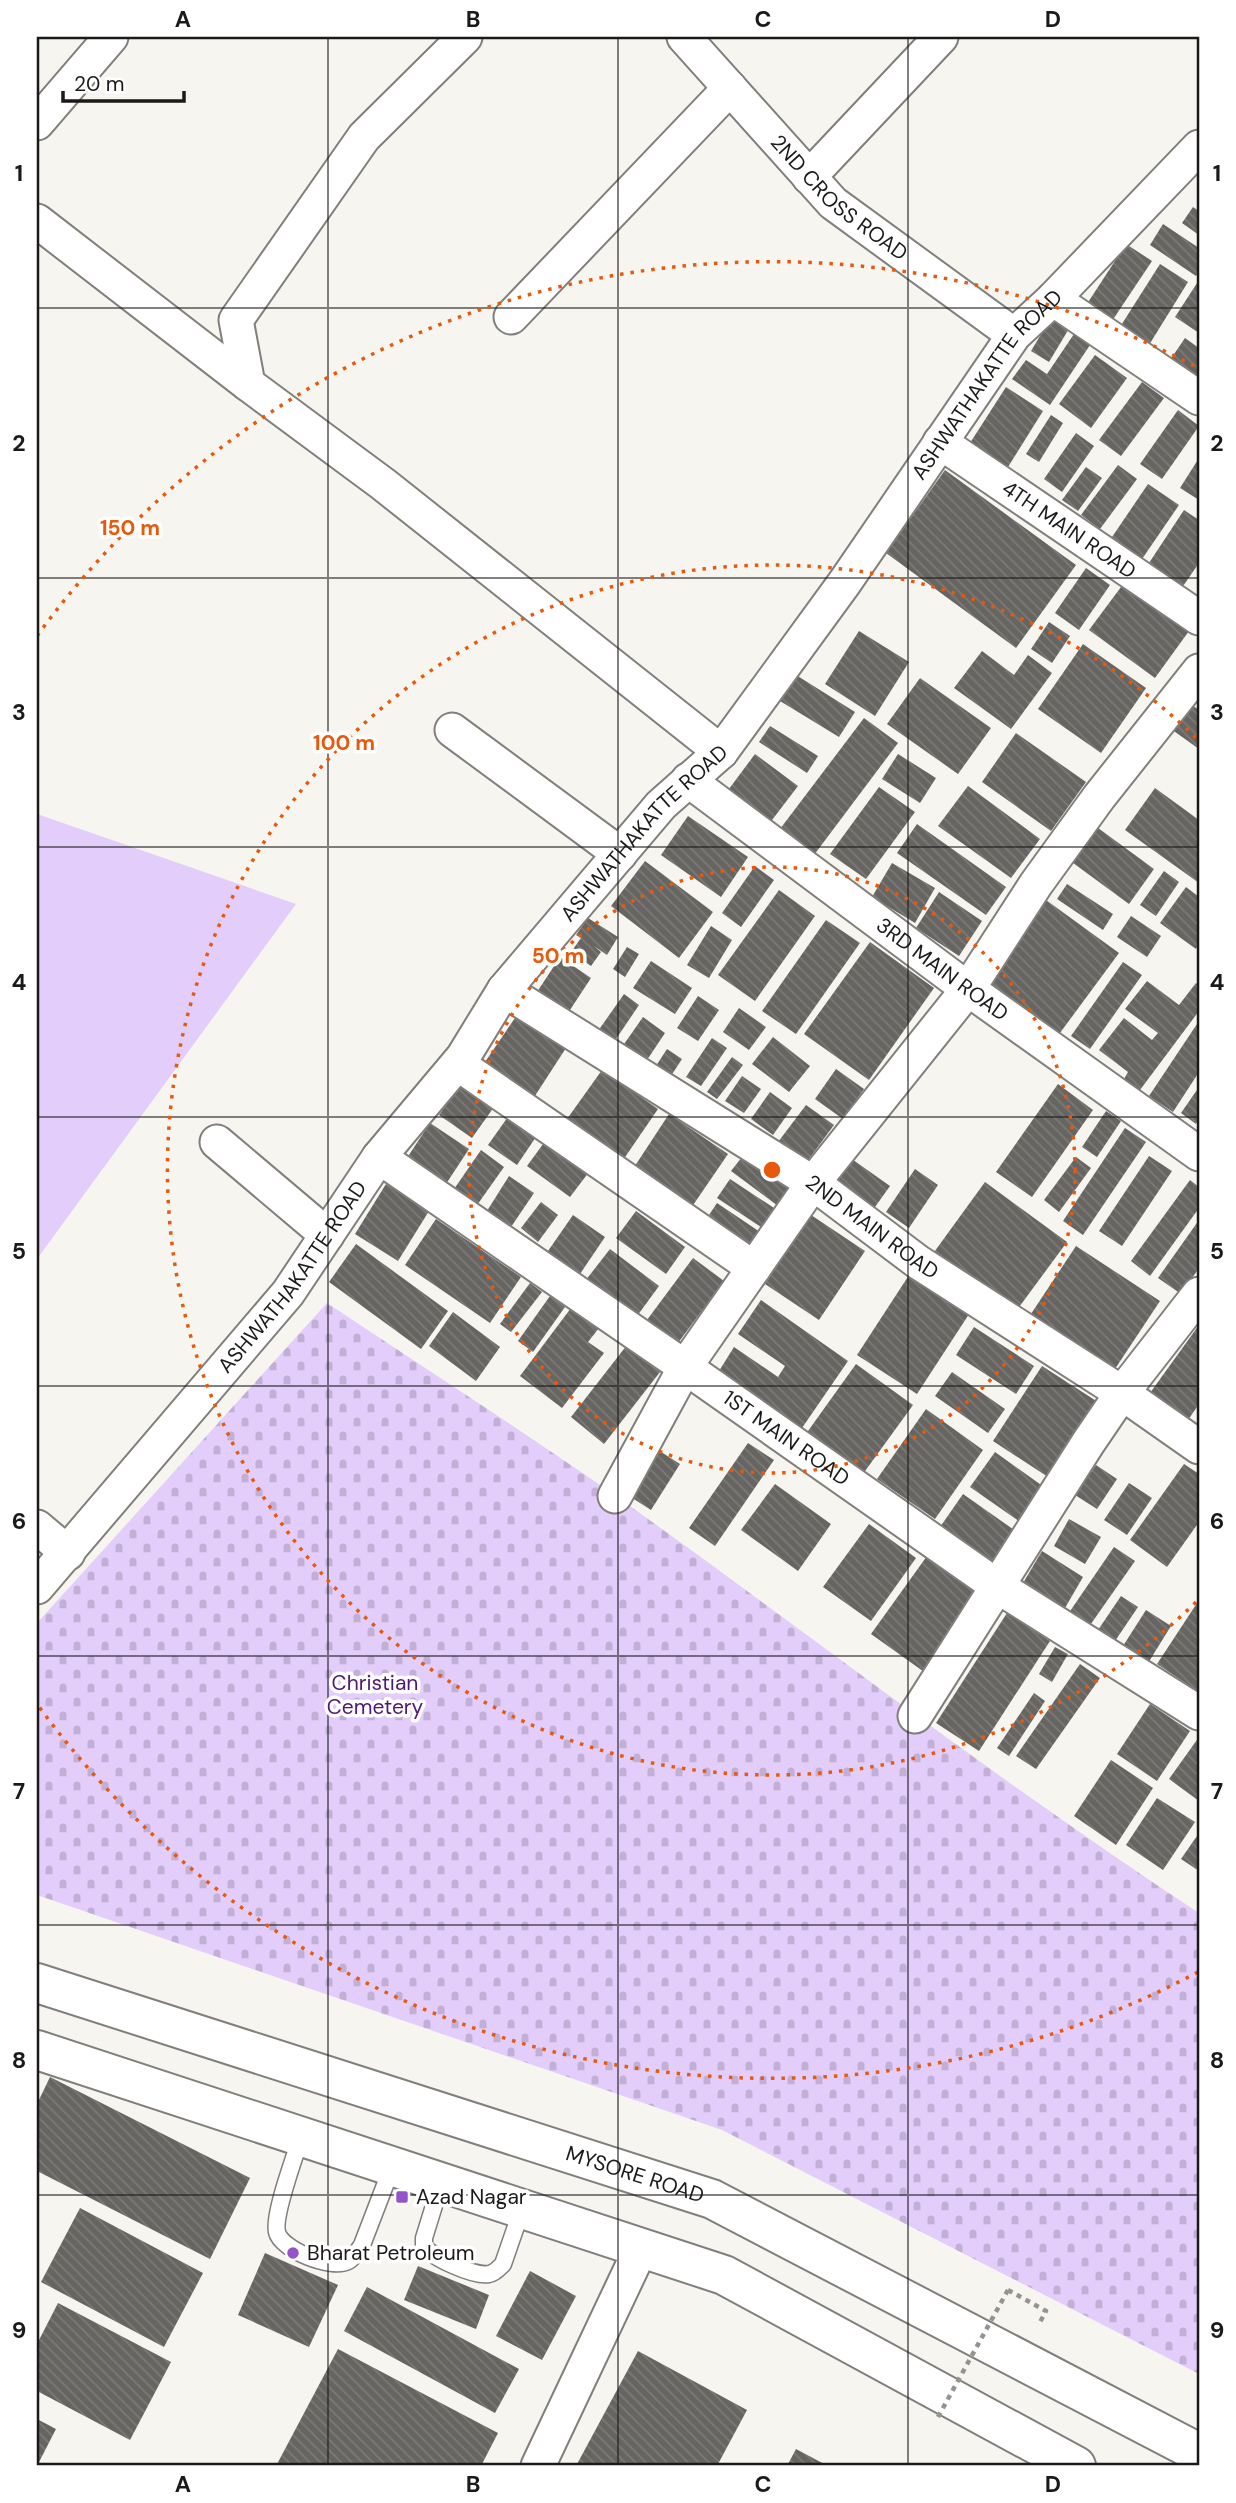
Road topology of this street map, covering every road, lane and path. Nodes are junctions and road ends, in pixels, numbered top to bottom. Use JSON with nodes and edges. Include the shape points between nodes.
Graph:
{"nodes":[{"id":1,"x":111,"y":37,"type":"edge"},
{"id":2,"x":465,"y":37,"type":"edge"},
{"id":3,"x":684,"y":37,"type":"edge"},
{"id":4,"x":941,"y":37,"type":"edge"},
{"id":5,"x":730,"y":88,"type":"junction"},
{"id":6,"x":37,"y":123,"type":"edge"},
{"id":7,"x":1199,"y":149,"type":"edge"},
{"id":8,"x":809,"y":177,"type":"junction"},
{"id":9,"x":37,"y":221,"type":"edge"},
{"id":10,"x":1053,"y":299,"type":"junction"},
{"id":11,"x":511,"y":317,"type":"dead end"},
{"id":12,"x":1014,"y":335,"type":"junction"},
{"id":13,"x":247,"y":384,"type":"junction"},
{"id":14,"x":1199,"y":398,"type":"edge"},
{"id":15,"x":940,"y":442,"type":"junction"},
{"id":16,"x":1199,"y":618,"type":"edge"},
{"id":17,"x":1199,"y":671,"type":"edge"},
{"id":18,"x":452,"y":730,"type":"dead end"},
{"id":19,"x":721,"y":752,"type":"junction"},
{"id":20,"x":688,"y":780,"type":"junction"},
{"id":21,"x":620,"y":854,"type":"junction"},
{"id":22,"x":968,"y":989,"type":"junction"},
{"id":23,"x":504,"y":990,"type":"junction"},
{"id":24,"x":458,"y":1064,"type":"junction"},
{"id":25,"x":217,"y":1142,"type":"dead end"},
{"id":26,"x":1199,"y":1154,"type":"edge"},
{"id":27,"x":379,"y":1157,"type":"junction"},
{"id":28,"x":813,"y":1183,"type":"junction"},
{"id":29,"x":327,"y":1235,"type":"junction"},
{"id":30,"x":754,"y":1268,"type":"junction"},
{"id":31,"x":1199,"y":1294,"type":"edge"},
{"id":32,"x":685,"y":1367,"type":"junction"},
{"id":33,"x":1122,"y":1393,"type":"junction"},
{"id":34,"x":1199,"y":1447,"type":"edge"},
{"id":35,"x":615,"y":1496,"type":"dead end"},
{"id":36,"x":37,"y":1527,"type":"edge"},
{"id":37,"x":68,"y":1553,"type":"junction"},
{"id":38,"x":998,"y":1586,"type":"junction"},
{"id":39,"x":37,"y":1587,"type":"edge"},
{"id":40,"x":1199,"y":1713,"type":"edge"},
{"id":41,"x":915,"y":1716,"type":"dead end"},
{"id":42,"x":37,"y":1983,"type":"edge"},
{"id":43,"x":37,"y":2050,"type":"edge"},
{"id":44,"x":301,"y":2137,"type":"junction"},
{"id":45,"x":391,"y":2167,"type":"junction"},
{"id":46,"x":441,"y":2183,"type":"junction"},
{"id":47,"x":522,"y":2209,"type":"junction"},
{"id":48,"x":641,"y":2248,"type":"junction"},
{"id":49,"x":1046,"y":2311,"type":"dead end"},
{"id":50,"x":939,"y":2417,"type":"dead end"},
{"id":51,"x":1199,"y":2453,"type":"edge"},
{"id":52,"x":1060,"y":2463,"type":"edge"},
{"id":53,"x":538,"y":2466,"type":"edge"}],
"edges":[{"from":1,"to":6,"type":"street"},
{"from":2,"to":13,"type":"street","via":[[364,137],[236,320]]},
{"from":3,"to":5,"type":"street","name":"2ND CROSS ROAD"},
{"from":4,"to":8,"type":"street"},
{"from":5,"to":8,"type":"street","name":"2ND CROSS ROAD"},
{"from":5,"to":11,"type":"street"},
{"from":7,"to":10,"type":"street","name":"ASHWATHAKATTE ROAD"},
{"from":8,"to":12,"type":"street","name":"2ND CROSS ROAD","via":[[833,203]]},
{"from":9,"to":13,"type":"street"},
{"from":10,"to":12,"type":"street","name":"ASHWATHAKATTE ROAD"},
{"from":10,"to":14,"type":"street"},
{"from":12,"to":15,"type":"street","name":"ASHWATHAKATTE ROAD"},
{"from":13,"to":19,"type":"street","via":[[383,484]]},
{"from":15,"to":16,"type":"street","name":"4TH MAIN ROAD"},
{"from":15,"to":19,"type":"street","name":"ASHWATHAKATTE ROAD"},
{"from":17,"to":22,"type":"street","via":[[1051,862]]},
{"from":18,"to":21,"type":"street"},
{"from":19,"to":20,"type":"street","name":"ASHWATHAKATTE ROAD"},
{"from":20,"to":21,"type":"street","name":"ASHWATHAKATTE ROAD"},
{"from":20,"to":22,"type":"street","name":"3RD MAIN ROAD"},
{"from":21,"to":23,"type":"street","name":"ASHWATHAKATTE ROAD"},
{"from":22,"to":26,"type":"street","name":"3RD MAIN ROAD"},
{"from":22,"to":28,"type":"street"},
{"from":23,"to":24,"type":"street","name":"ASHWATHAKATTE ROAD"},
{"from":23,"to":28,"type":"street","name":"2ND MAIN ROAD"},
{"from":24,"to":27,"type":"street","name":"ASHWATHAKATTE ROAD"},
{"from":24,"to":30,"type":"street"},
{"from":25,"to":29,"type":"street"},
{"from":27,"to":29,"type":"street","name":"ASHWATHAKATTE ROAD"},
{"from":27,"to":32,"type":"street","name":"1ST MAIN ROAD"},
{"from":28,"to":30,"type":"street"},
{"from":28,"to":33,"type":"street","name":"2ND MAIN ROAD","via":[[918,1262]]},
{"from":29,"to":37,"type":"street","name":"ASHWATHAKATTE ROAD","via":[[288,1293]]},
{"from":30,"to":32,"type":"street"},
{"from":31,"to":33,"type":"street"},
{"from":32,"to":35,"type":"street"},
{"from":32,"to":38,"type":"street","name":"1ST MAIN ROAD"},
{"from":33,"to":34,"type":"street","name":"2ND MAIN ROAD"},
{"from":33,"to":38,"type":"street"},
{"from":36,"to":37,"type":"street"},
{"from":37,"to":39,"type":"street","name":"ASHWATHAKATTE ROAD"},
{"from":38,"to":40,"type":"street","name":"1ST MAIN ROAD"},
{"from":38,"to":41,"type":"street"},
{"from":42,"to":51,"type":"highway","name":"MYSORE ROAD","via":[[712,2199]]},
{"from":43,"to":44,"type":"highway"},
{"from":44,"to":45,"type":"highway"},
{"from":44,"to":45,"type":"lane","via":[[276,2232],[315,2260],[347,2262],[355,2255]]},
{"from":45,"to":46,"type":"highway"},
{"from":46,"to":47,"type":"highway"},
{"from":46,"to":47,"type":"lane","via":[[424,2246],[435,2258],[479,2273],[497,2271],[503,2264]]},
{"from":47,"to":48,"type":"highway"},
{"from":48,"to":52,"type":"highway","via":[[724,2275]]},
{"from":48,"to":53,"type":"street"},
{"from":49,"to":50,"type":"path","bridge":true,"via":[[1008,2290]]}]}
